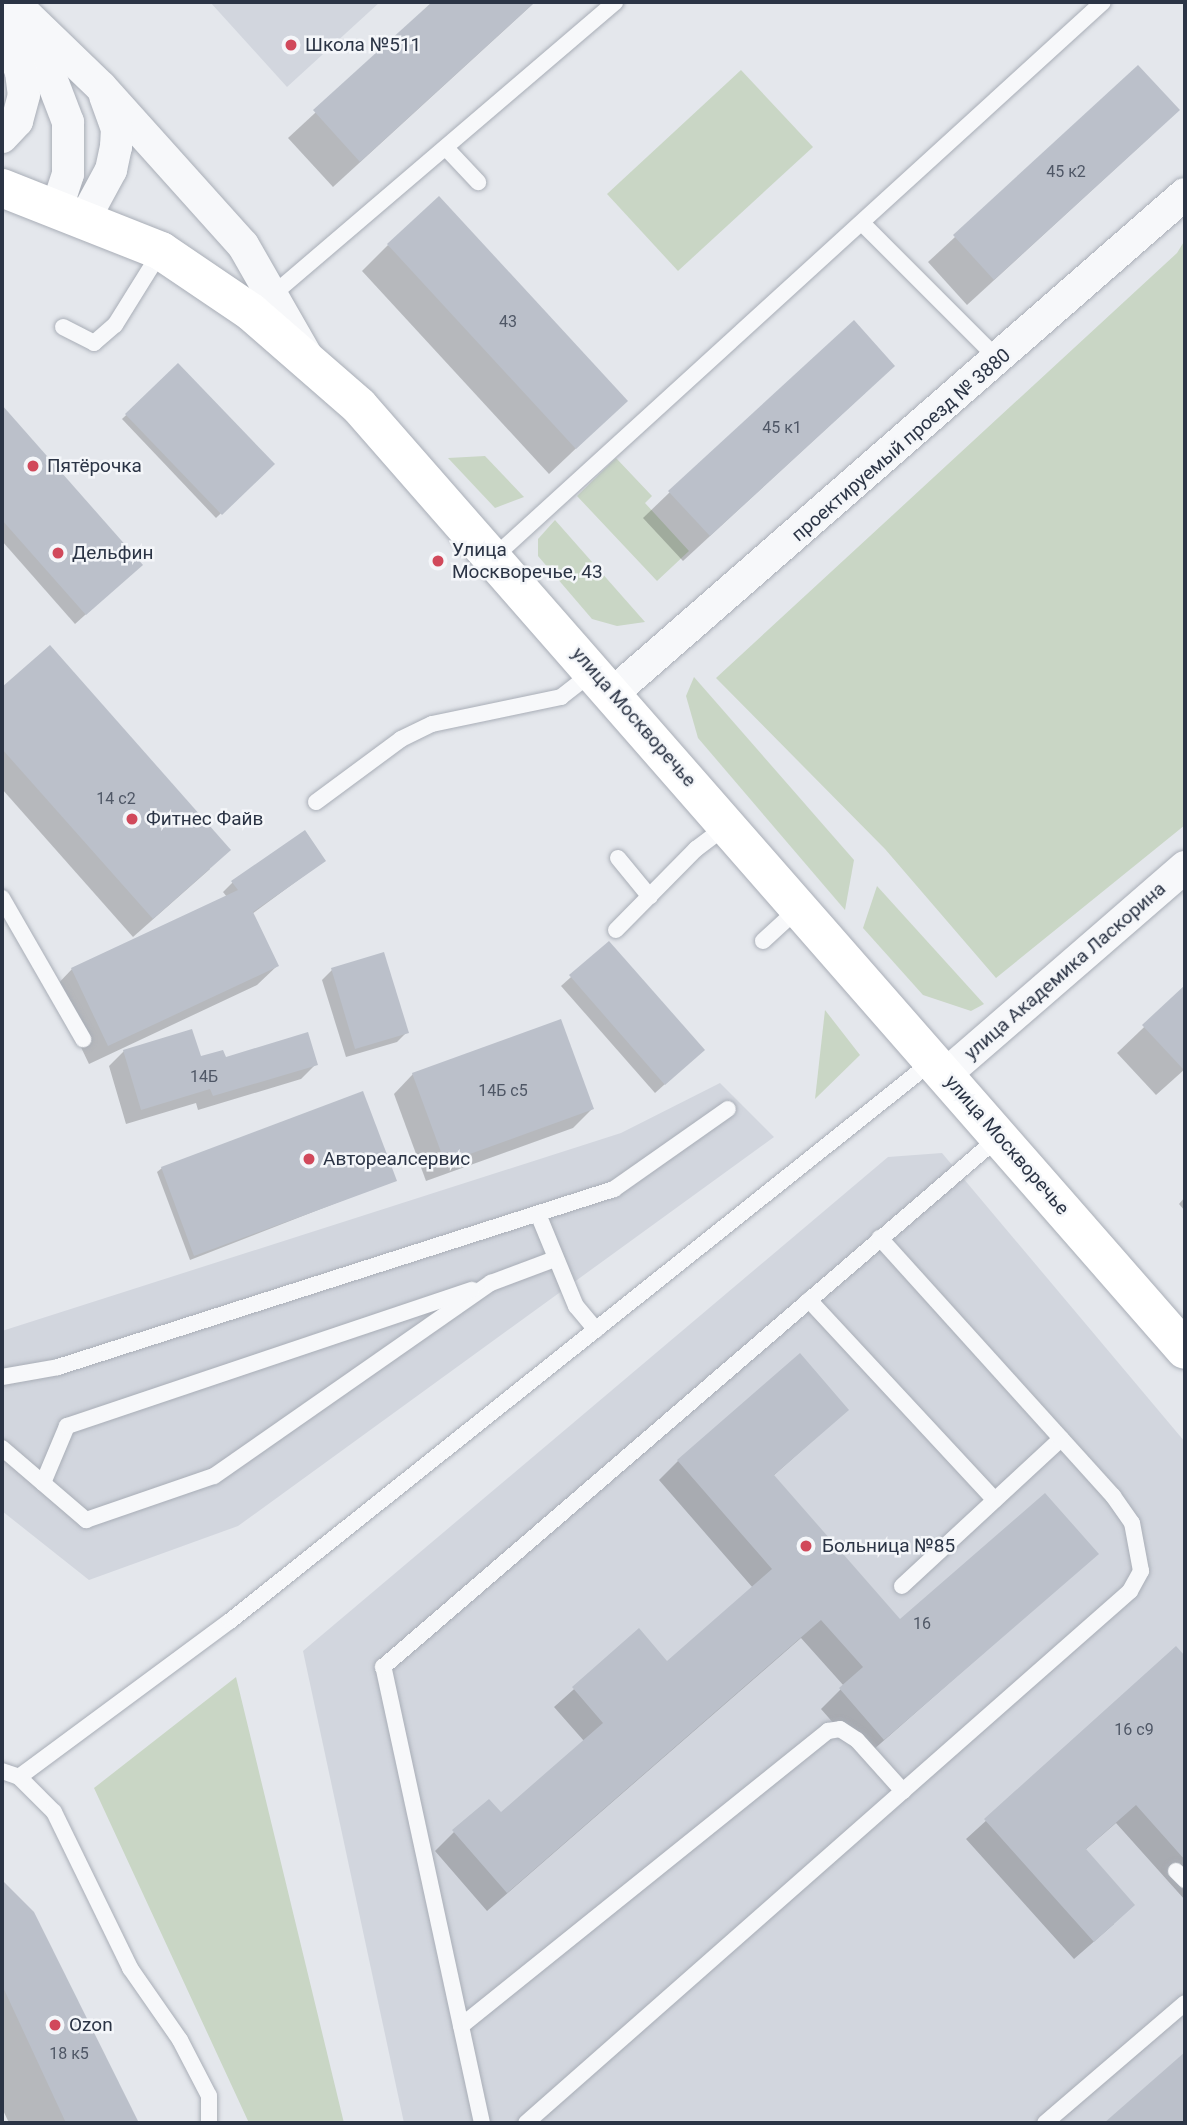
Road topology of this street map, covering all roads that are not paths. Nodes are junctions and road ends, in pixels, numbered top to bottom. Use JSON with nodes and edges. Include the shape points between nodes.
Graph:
{"nodes":[{"id":1,"x":2,"y":2,"type":"edge"},
{"id":2,"x":13,"y":2,"type":"edge"},
{"id":3,"x":615,"y":2,"type":"edge"},
{"id":4,"x":1103,"y":2,"type":"edge"},
{"id":5,"x":2,"y":25,"type":"edge"},
{"id":6,"x":101,"y":87,"type":"junction"},
{"id":7,"x":2,"y":137,"type":"edge"},
{"id":8,"x":446,"y":148,"type":"junction"},
{"id":9,"x":478,"y":182,"type":"dead end"},
{"id":10,"x":2,"y":188,"type":"edge"},
{"id":11,"x":1185,"y":194,"type":"edge"},
{"id":12,"x":71,"y":213,"type":"junction"},
{"id":13,"x":862,"y":223,"type":"junction"},
{"id":14,"x":161,"y":251,"type":"junction"},
{"id":15,"x":263,"y":303,"type":"junction"},
{"id":16,"x":63,"y":327,"type":"dead end"},
{"id":17,"x":999,"y":360,"type":"junction"},
{"id":18,"x":493,"y":558,"type":"junction"},
{"id":19,"x":604,"y":682,"type":"junction"},
{"id":20,"x":316,"y":802,"type":"dead end"},
{"id":21,"x":728,"y":824,"type":"junction"},
{"id":22,"x":618,"y":858,"type":"dead end"},
{"id":23,"x":1185,"y":867,"type":"edge"},
{"id":24,"x":650,"y":897,"type":"junction"},
{"id":25,"x":2,"y":898,"type":"edge"},
{"id":26,"x":801,"y":907,"type":"junction"},
{"id":27,"x":616,"y":930,"type":"dead end"},
{"id":28,"x":763,"y":940,"type":"dead end"},
{"id":29,"x":83,"y":1039,"type":"dead end"},
{"id":30,"x":940,"y":1067,"type":"junction"},
{"id":31,"x":728,"y":1109,"type":"dead end"},
{"id":32,"x":999,"y":1137,"type":"junction"},
{"id":33,"x":538,"y":1214,"type":"junction"},
{"id":34,"x":880,"y":1238,"type":"junction"},
{"id":35,"x":555,"y":1259,"type":"junction"},
{"id":36,"x":491,"y":1283,"type":"junction"},
{"id":37,"x":809,"y":1300,"type":"junction"},
{"id":38,"x":596,"y":1330,"type":"junction"},
{"id":39,"x":1185,"y":1350,"type":"edge"},
{"id":40,"x":2,"y":1377,"type":"edge"},
{"id":41,"x":1061,"y":1439,"type":"junction"},
{"id":42,"x":2,"y":1448,"type":"edge"},
{"id":43,"x":43,"y":1483,"type":"junction"},
{"id":44,"x":995,"y":1500,"type":"junction"},
{"id":45,"x":902,"y":1586,"type":"dead end"},
{"id":46,"x":2,"y":1771,"type":"edge"},
{"id":47,"x":19,"y":1777,"type":"junction"},
{"id":48,"x":903,"y":1790,"type":"junction"},
{"id":49,"x":1185,"y":2003,"type":"edge"},
{"id":50,"x":461,"y":2026,"type":"junction"},
{"id":51,"x":209,"y":2123,"type":"edge"},
{"id":52,"x":482,"y":2123,"type":"edge"},
{"id":53,"x":526,"y":2123,"type":"edge"},
{"id":54,"x":1045,"y":2123,"type":"edge"}],
"edges":[{"from":1,"to":12,"type":"street","via":[[48,70],[68,122]]},
{"from":2,"to":6,"type":"street"},
{"from":3,"to":8,"type":"lane"},
{"from":4,"to":13,"type":"lane"},
{"from":5,"to":7,"type":"street","via":[[21,72],[24,94],[16,121]]},
{"from":6,"to":12,"type":"street","via":[[117,129],[111,170]]},
{"from":6,"to":15,"type":"street","via":[[243,245]]},
{"from":8,"to":9,"type":"lane"},
{"from":8,"to":15,"type":"lane"},
{"from":10,"to":12,"type":"main road","name":"улица Москворечье"},
{"from":11,"to":17,"type":"street","name":"проектируемый проезд № 3880"},
{"from":12,"to":14,"type":"main road","name":"улица Москворечье"},
{"from":13,"to":17,"type":"lane"},
{"from":13,"to":18,"type":"lane"},
{"from":14,"to":15,"type":"main road","name":"улица Москворечье"},
{"from":14,"to":16,"type":"lane","via":[[115,325],[94,342]]},
{"from":15,"to":18,"type":"main road","name":"улица Москворечье"},
{"from":17,"to":19,"type":"street","name":"проектируемый проезд № 3880"},
{"from":18,"to":19,"type":"main road","name":"улица Москворечье"},
{"from":19,"to":20,"type":"lane","via":[[561,697],[432,724],[401,739]]},
{"from":19,"to":21,"type":"main road","name":"улица Москворечье"},
{"from":21,"to":24,"type":"lane","via":[[696,849]]},
{"from":21,"to":26,"type":"main road","name":"улица Москворечье"},
{"from":22,"to":24,"type":"lane"},
{"from":23,"to":30,"type":"street","name":"улица Академика Ласкорина"},
{"from":24,"to":27,"type":"lane"},
{"from":25,"to":29,"type":"lane"},
{"from":26,"to":28,"type":"lane"},
{"from":26,"to":30,"type":"main road","name":"улица Москворечье"},
{"from":30,"to":32,"type":"main road","name":"улица Москворечье"},
{"from":30,"to":38,"type":"lane"},
{"from":31,"to":33,"type":"lane","via":[[614,1189]]},
{"from":32,"to":34,"type":"lane"},
{"from":32,"to":39,"type":"main road","name":"улица Москворечье"},
{"from":33,"to":35,"type":"lane"},
{"from":33,"to":40,"type":"lane","via":[[58,1367]]},
{"from":34,"to":37,"type":"lane"},
{"from":34,"to":41,"type":"lane"},
{"from":35,"to":36,"type":"lane"},
{"from":35,"to":38,"type":"lane","via":[[576,1306]]},
{"from":36,"to":43,"type":"lane","via":[[67,1426]]},
{"from":36,"to":43,"type":"lane","via":[[214,1476],[86,1520]]},
{"from":37,"to":44,"type":"lane"},
{"from":37,"to":50,"type":"lane","via":[[383,1667]]},
{"from":38,"to":47,"type":"lane","via":[[230,1621]]},
{"from":41,"to":44,"type":"lane"},
{"from":41,"to":48,"type":"lane","via":[[1132,1523],[1141,1571],[1130,1591]]},
{"from":42,"to":43,"type":"lane"},
{"from":44,"to":45,"type":"lane"},
{"from":46,"to":47,"type":"lane"},
{"from":47,"to":51,"type":"lane","via":[[54,1812],[130,1968],[180,2040],[209,2096]]},
{"from":48,"to":50,"type":"lane","via":[[857,1741],[840,1729],[828,1731]]},
{"from":48,"to":53,"type":"lane"},
{"from":49,"to":54,"type":"lane"},
{"from":50,"to":52,"type":"lane"}]}
